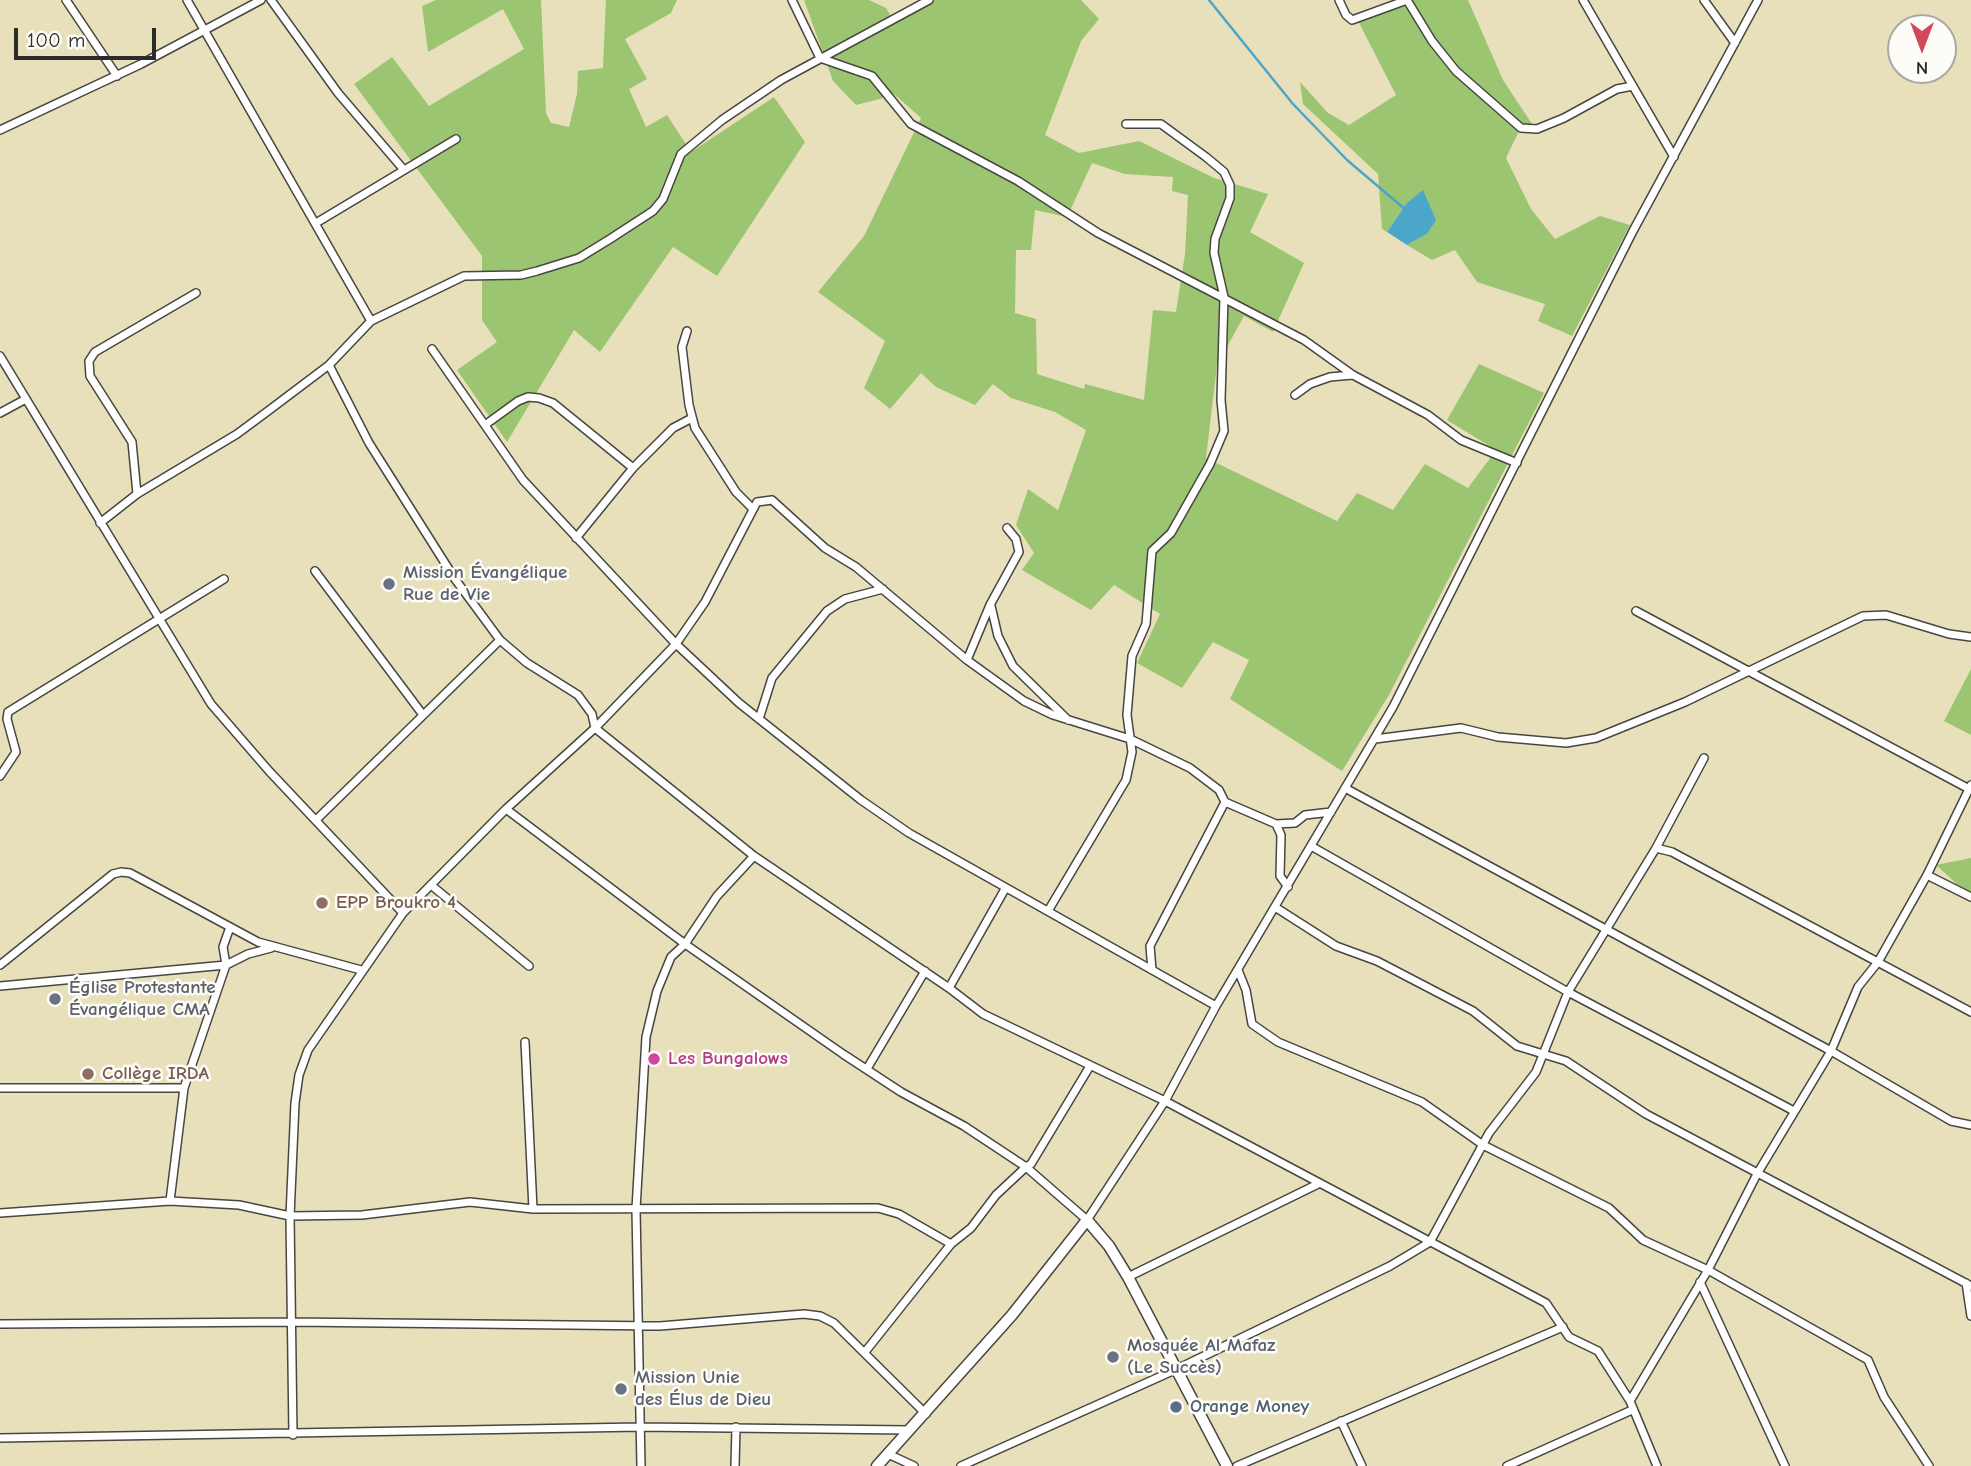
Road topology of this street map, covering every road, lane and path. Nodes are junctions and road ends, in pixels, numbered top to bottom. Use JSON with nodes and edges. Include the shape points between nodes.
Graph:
{"nodes":[{"id":1,"x":66,"y":0,"type":"edge"},
{"id":2,"x":187,"y":0,"type":"edge"},
{"id":3,"x":261,"y":0,"type":"edge"},
{"id":4,"x":271,"y":0,"type":"edge"},
{"id":5,"x":792,"y":0,"type":"edge"},
{"id":6,"x":929,"y":0,"type":"edge"},
{"id":7,"x":1339,"y":0,"type":"edge"},
{"id":8,"x":1583,"y":0,"type":"edge"},
{"id":9,"x":1704,"y":0,"type":"edge"},
{"id":10,"x":1758,"y":0,"type":"edge"},
{"id":11,"x":205,"y":32,"type":"junction"},
{"id":12,"x":1735,"y":43,"type":"junction"},
{"id":13,"x":820,"y":58,"type":"junction"},
{"id":14,"x":117,"y":76,"type":"junction"},
{"id":15,"x":1633,"y":86,"type":"junction"},
{"id":16,"x":1126,"y":124,"type":"dead end"},
{"id":17,"x":0,"y":130,"type":"edge"},
{"id":18,"x":456,"y":139,"type":"dead end"},
{"id":19,"x":1674,"y":156,"type":"junction"},
{"id":20,"x":404,"y":170,"type":"junction"},
{"id":21,"x":316,"y":223,"type":"junction"},
{"id":22,"x":196,"y":293,"type":"dead end"},
{"id":23,"x":1224,"y":296,"type":"junction"},
{"id":24,"x":372,"y":321,"type":"junction"},
{"id":25,"x":687,"y":331,"type":"dead end"},
{"id":26,"x":432,"y":349,"type":"dead end"},
{"id":27,"x":0,"y":356,"type":"edge"},
{"id":28,"x":329,"y":365,"type":"junction"},
{"id":29,"x":1353,"y":375,"type":"junction"},
{"id":30,"x":1295,"y":396,"type":"dead end"},
{"id":31,"x":24,"y":400,"type":"junction"},
{"id":32,"x":0,"y":413,"type":"edge"},
{"id":33,"x":692,"y":418,"type":"junction"},
{"id":34,"x":485,"y":425,"type":"junction"},
{"id":35,"x":1517,"y":463,"type":"junction"},
{"id":36,"x":633,"y":468,"type":"junction"},
{"id":37,"x":137,"y":494,"type":"junction"},
{"id":38,"x":752,"y":508,"type":"junction"},
{"id":39,"x":100,"y":523,"type":"junction"},
{"id":40,"x":1007,"y":528,"type":"dead end"},
{"id":41,"x":576,"y":538,"type":"junction"},
{"id":42,"x":315,"y":572,"type":"dead end"},
{"id":43,"x":224,"y":579,"type":"dead end"},
{"id":44,"x":883,"y":589,"type":"junction"},
{"id":45,"x":990,"y":605,"type":"junction"},
{"id":46,"x":1636,"y":611,"type":"dead end"},
{"id":47,"x":160,"y":620,"type":"junction"},
{"id":48,"x":1971,"y":637,"type":"edge"},
{"id":49,"x":500,"y":640,"type":"junction"},
{"id":50,"x":676,"y":644,"type":"junction"},
{"id":51,"x":967,"y":660,"type":"junction"},
{"id":52,"x":1748,"y":672,"type":"junction"},
{"id":53,"x":423,"y":715,"type":"junction"},
{"id":54,"x":759,"y":719,"type":"junction"},
{"id":55,"x":1068,"y":720,"type":"junction"},
{"id":56,"x":595,"y":728,"type":"junction"},
{"id":57,"x":1129,"y":739,"type":"junction"},
{"id":58,"x":1375,"y":739,"type":"junction"},
{"id":59,"x":1703,"y":758,"type":"dead end"},
{"id":60,"x":0,"y":776,"type":"edge"},
{"id":61,"x":1345,"y":788,"type":"junction"},
{"id":62,"x":1970,"y":788,"type":"edge"},
{"id":63,"x":1225,"y":802,"type":"junction"},
{"id":64,"x":506,"y":809,"type":"junction"},
{"id":65,"x":1331,"y":812,"type":"junction"},
{"id":66,"x":317,"y":819,"type":"junction"},
{"id":67,"x":1276,"y":824,"type":"junction"},
{"id":68,"x":1311,"y":846,"type":"junction"},
{"id":69,"x":1656,"y":848,"type":"junction"},
{"id":70,"x":754,"y":856,"type":"junction"},
{"id":71,"x":1927,"y":875,"type":"junction"},
{"id":72,"x":431,"y":885,"type":"junction"},
{"id":73,"x":1288,"y":887,"type":"junction"},
{"id":74,"x":1004,"y":888,"type":"junction"},
{"id":75,"x":1971,"y":897,"type":"edge"},
{"id":76,"x":1275,"y":907,"type":"junction"},
{"id":77,"x":1048,"y":911,"type":"junction"},
{"id":78,"x":403,"y":913,"type":"junction"},
{"id":79,"x":230,"y":927,"type":"junction"},
{"id":80,"x":1608,"y":930,"type":"junction"},
{"id":81,"x":684,"y":944,"type":"junction"},
{"id":82,"x":273,"y":948,"type":"junction"},
{"id":83,"x":1878,"y":962,"type":"junction"},
{"id":84,"x":0,"y":965,"type":"edge"},
{"id":85,"x":226,"y":965,"type":"junction"},
{"id":86,"x":529,"y":966,"type":"dead end"},
{"id":87,"x":360,"y":970,"type":"junction"},
{"id":88,"x":1152,"y":970,"type":"junction"},
{"id":89,"x":1238,"y":970,"type":"junction"},
{"id":90,"x":925,"y":971,"type":"junction"},
{"id":91,"x":0,"y":986,"type":"edge"},
{"id":92,"x":949,"y":988,"type":"junction"},
{"id":93,"x":1568,"y":992,"type":"junction"},
{"id":94,"x":1216,"y":1006,"type":"junction"},
{"id":95,"x":1971,"y":1012,"type":"edge"},
{"id":96,"x":525,"y":1042,"type":"dead end"},
{"id":97,"x":1831,"y":1051,"type":"junction"},
{"id":98,"x":1545,"y":1052,"type":"junction"},
{"id":99,"x":1090,"y":1066,"type":"junction"},
{"id":100,"x":868,"y":1068,"type":"junction"},
{"id":101,"x":0,"y":1088,"type":"edge"},
{"id":102,"x":184,"y":1088,"type":"junction"},
{"id":103,"x":1165,"y":1101,"type":"junction"},
{"id":104,"x":1794,"y":1111,"type":"junction"},
{"id":105,"x":1971,"y":1125,"type":"edge"},
{"id":106,"x":1482,"y":1145,"type":"junction"},
{"id":107,"x":1026,"y":1167,"type":"junction"},
{"id":108,"x":1757,"y":1174,"type":"junction"},
{"id":109,"x":1318,"y":1184,"type":"junction"},
{"id":110,"x":170,"y":1201,"type":"junction"},
{"id":111,"x":533,"y":1209,"type":"junction"},
{"id":112,"x":636,"y":1209,"type":"junction"},
{"id":113,"x":0,"y":1213,"type":"edge"},
{"id":114,"x":290,"y":1216,"type":"junction"},
{"id":115,"x":1087,"y":1220,"type":"junction"},
{"id":116,"x":1430,"y":1242,"type":"junction"},
{"id":117,"x":951,"y":1244,"type":"junction"},
{"id":118,"x":1708,"y":1270,"type":"junction"},
{"id":119,"x":1128,"y":1277,"type":"junction"},
{"id":120,"x":1700,"y":1282,"type":"junction"},
{"id":121,"x":1969,"y":1285,"type":"edge"},
{"id":122,"x":1971,"y":1316,"type":"edge"},
{"id":123,"x":292,"y":1322,"type":"junction"},
{"id":124,"x":0,"y":1324,"type":"edge"},
{"id":125,"x":638,"y":1324,"type":"junction"},
{"id":126,"x":1563,"y":1327,"type":"junction"},
{"id":127,"x":865,"y":1352,"type":"junction"},
{"id":128,"x":1177,"y":1370,"type":"junction"},
{"id":129,"x":1630,"y":1401,"type":"junction"},
{"id":130,"x":1632,"y":1410,"type":"junction"},
{"id":131,"x":926,"y":1414,"type":"junction"},
{"id":132,"x":1341,"y":1421,"type":"junction"},
{"id":133,"x":640,"y":1427,"type":"junction"},
{"id":134,"x":736,"y":1427,"type":"junction"},
{"id":135,"x":909,"y":1430,"type":"junction"},
{"id":136,"x":293,"y":1435,"type":"junction"},
{"id":137,"x":0,"y":1438,"type":"edge"},
{"id":138,"x":888,"y":1454,"type":"junction"},
{"id":139,"x":641,"y":1466,"type":"edge"},
{"id":140,"x":735,"y":1466,"type":"edge"},
{"id":141,"x":877,"y":1466,"type":"edge"},
{"id":142,"x":914,"y":1466,"type":"edge"},
{"id":143,"x":961,"y":1466,"type":"edge"},
{"id":144,"x":1227,"y":1466,"type":"edge"},
{"id":145,"x":1237,"y":1466,"type":"edge"},
{"id":146,"x":1362,"y":1466,"type":"edge"},
{"id":147,"x":1507,"y":1466,"type":"edge"},
{"id":148,"x":1657,"y":1466,"type":"edge"},
{"id":149,"x":1785,"y":1466,"type":"edge"},
{"id":150,"x":1929,"y":1466,"type":"edge"}],
"edges":[{"from":1,"to":14,"type":"street"},
{"from":2,"to":11,"type":"street"},
{"from":3,"to":11,"type":"street"},
{"from":4,"to":20,"type":"street","via":[[338,93]]},
{"from":5,"to":13,"type":"street"},
{"from":6,"to":13,"type":"street"},
{"from":7,"to":15,"type":"street","via":[[1352,20],[1407,0],[1456,71],[1521,128],[1546,125],[1616,89]]},
{"from":8,"to":15,"type":"street"},
{"from":9,"to":12,"type":"street"},
{"from":10,"to":12,"type":"street"},
{"from":11,"to":14,"type":"street"},
{"from":11,"to":21,"type":"street"},
{"from":12,"to":19,"type":"street"},
{"from":13,"to":23,"type":"street","via":[[872,76],[911,124],[1018,181],[1098,233]]},
{"from":13,"to":24,"type":"street","via":[[722,120],[681,154],[663,199],[653,211],[579,258],[522,275],[464,276]]},
{"from":14,"to":17,"type":"street"},
{"from":15,"to":19,"type":"street"},
{"from":16,"to":23,"type":"street","via":[[1161,124],[1224,172],[1230,198],[1214,253]]},
{"from":18,"to":20,"type":"street"},
{"from":19,"to":35,"type":"street"},
{"from":20,"to":21,"type":"street"},
{"from":21,"to":24,"type":"street"},
{"from":22,"to":37,"type":"street","via":[[95,352],[89,361],[90,376],[132,442]]},
{"from":23,"to":29,"type":"street","via":[[1304,340]]},
{"from":23,"to":57,"type":"street","via":[[1223,438],[1171,533],[1152,551],[1146,624],[1132,656]]},
{"from":24,"to":28,"type":"street"},
{"from":25,"to":33,"type":"street","via":[[682,347]]},
{"from":26,"to":34,"type":"street"},
{"from":27,"to":31,"type":"street"},
{"from":28,"to":37,"type":"street","via":[[237,434]]},
{"from":28,"to":49,"type":"street","via":[[369,443]]},
{"from":29,"to":30,"type":"street","via":[[1310,384]]},
{"from":29,"to":35,"type":"street","via":[[1428,415],[1461,440]]},
{"from":31,"to":32,"type":"street"},
{"from":31,"to":39,"type":"street"},
{"from":33,"to":36,"type":"street","via":[[673,428]]},
{"from":33,"to":38,"type":"street","via":[[702,443]]},
{"from":34,"to":36,"type":"street","via":[[518,401],[539,398],[553,403]]},
{"from":34,"to":41,"type":"street","via":[[523,480]]},
{"from":35,"to":58,"type":"street"},
{"from":36,"to":41,"type":"street"},
{"from":37,"to":39,"type":"street"},
{"from":38,"to":44,"type":"street","via":[[764,499],[772,500],[825,548]]},
{"from":38,"to":50,"type":"street","via":[[705,602]]},
{"from":39,"to":47,"type":"street"},
{"from":40,"to":45,"type":"street","via":[[1017,539],[1019,552]]},
{"from":41,"to":50,"type":"street"},
{"from":42,"to":53,"type":"street"},
{"from":43,"to":47,"type":"street"},
{"from":44,"to":51,"type":"street"},
{"from":44,"to":54,"type":"street","via":[[845,599],[827,611],[772,678]]},
{"from":45,"to":51,"type":"street"},
{"from":45,"to":55,"type":"street","via":[[1013,666]]},
{"from":46,"to":52,"type":"street"},
{"from":47,"to":60,"type":"street","via":[[8,712],[16,752]]},
{"from":47,"to":66,"type":"street","via":[[211,704]]},
{"from":48,"to":52,"type":"street","via":[[1949,635],[1885,615],[1863,616]]},
{"from":49,"to":53,"type":"street"},
{"from":49,"to":56,"type":"street","via":[[578,695],[592,714]]},
{"from":50,"to":54,"type":"street"},
{"from":50,"to":56,"type":"street"},
{"from":51,"to":55,"type":"street","via":[[1024,701]]},
{"from":52,"to":58,"type":"street","via":[[1596,738],[1566,743],[1498,737],[1461,728]]},
{"from":52,"to":62,"type":"street"},
{"from":53,"to":66,"type":"street"},
{"from":54,"to":74,"type":"street","via":[[861,800]]},
{"from":55,"to":57,"type":"street"},
{"from":56,"to":64,"type":"street"},
{"from":56,"to":70,"type":"street"},
{"from":57,"to":63,"type":"street","via":[[1190,768],[1219,790]]},
{"from":57,"to":77,"type":"street","via":[[1132,752],[1126,780]]},
{"from":58,"to":61,"type":"street"},
{"from":59,"to":69,"type":"street"},
{"from":61,"to":65,"type":"street"},
{"from":61,"to":80,"type":"street"},
{"from":62,"to":71,"type":"street"},
{"from":63,"to":67,"type":"street"},
{"from":63,"to":88,"type":"street","via":[[1150,946]]},
{"from":64,"to":72,"type":"street"},
{"from":64,"to":81,"type":"street"},
{"from":65,"to":67,"type":"street"},
{"from":65,"to":68,"type":"street"},
{"from":66,"to":78,"type":"street"},
{"from":67,"to":73,"type":"street","via":[[1281,835],[1280,876]]},
{"from":68,"to":73,"type":"street"},
{"from":68,"to":93,"type":"street"},
{"from":69,"to":80,"type":"street"},
{"from":69,"to":83,"type":"street","via":[[1672,852]]},
{"from":70,"to":81,"type":"street","via":[[717,896]]},
{"from":70,"to":90,"type":"street"},
{"from":71,"to":75,"type":"street"},
{"from":71,"to":83,"type":"street"},
{"from":72,"to":78,"type":"street"},
{"from":72,"to":86,"type":"street"},
{"from":73,"to":76,"type":"street"},
{"from":74,"to":77,"type":"street"},
{"from":74,"to":92,"type":"street"},
{"from":76,"to":89,"type":"street"},
{"from":76,"to":98,"type":"street","via":[[1336,946],[1377,961],[1473,1011],[1517,1046]]},
{"from":77,"to":88,"type":"street"},
{"from":78,"to":87,"type":"street"},
{"from":79,"to":82,"type":"street"},
{"from":79,"to":84,"type":"street","via":[[121,872]]},
{"from":79,"to":85,"type":"street","via":[[223,947]]},
{"from":80,"to":93,"type":"street"},
{"from":80,"to":97,"type":"street"},
{"from":81,"to":100,"type":"street"},
{"from":81,"to":112,"type":"street","via":[[663,974],[646,1037]]},
{"from":82,"to":85,"type":"street"},
{"from":82,"to":87,"type":"street"},
{"from":83,"to":95,"type":"street"},
{"from":83,"to":97,"type":"street","via":[[1858,987]]},
{"from":85,"to":91,"type":"street"},
{"from":85,"to":102,"type":"street"},
{"from":87,"to":114,"type":"street","via":[[315,1039],[299,1075]]},
{"from":88,"to":94,"type":"street"},
{"from":89,"to":94,"type":"street"},
{"from":89,"to":106,"type":"street","via":[[1247,990],[1252,1024],[1278,1042],[1422,1102]]},
{"from":90,"to":92,"type":"street"},
{"from":90,"to":100,"type":"street"},
{"from":92,"to":99,"type":"street","via":[[983,1014]]},
{"from":93,"to":98,"type":"street"},
{"from":93,"to":104,"type":"street"},
{"from":94,"to":103,"type":"street"},
{"from":96,"to":111,"type":"street"},
{"from":97,"to":104,"type":"street"},
{"from":97,"to":105,"type":"street","via":[[1951,1121]]},
{"from":98,"to":106,"type":"street","via":[[1536,1072]]},
{"from":98,"to":108,"type":"street"},
{"from":99,"to":103,"type":"street"},
{"from":99,"to":107,"type":"street"},
{"from":100,"to":107,"type":"street"},
{"from":101,"to":102,"type":"street"},
{"from":102,"to":110,"type":"street"},
{"from":103,"to":109,"type":"street"},
{"from":103,"to":115,"type":"street"},
{"from":104,"to":108,"type":"street"},
{"from":106,"to":116,"type":"street"},
{"from":106,"to":118,"type":"street","via":[[1609,1208],[1643,1240]]},
{"from":107,"to":115,"type":"street"},
{"from":107,"to":117,"type":"street"},
{"from":108,"to":118,"type":"street"},
{"from":108,"to":121,"type":"street"},
{"from":109,"to":116,"type":"street"},
{"from":109,"to":119,"type":"street"},
{"from":110,"to":113,"type":"street"},
{"from":110,"to":114,"type":"street","via":[[239,1205]]},
{"from":111,"to":112,"type":"street"},
{"from":111,"to":114,"type":"street","via":[[470,1202],[362,1214]]},
{"from":112,"to":117,"type":"street","via":[[878,1208],[899,1214]]},
{"from":112,"to":125,"type":"street"},
{"from":114,"to":123,"type":"street"},
{"from":115,"to":119,"type":"street","via":[[1110,1245]]},
{"from":115,"to":131,"type":"street"},
{"from":116,"to":126,"type":"street","via":[[1546,1303]]},
{"from":116,"to":128,"type":"street"},
{"from":117,"to":127,"type":"street"},
{"from":118,"to":120,"type":"street"},
{"from":118,"to":150,"type":"street","via":[[1868,1360],[1884,1397]]},
{"from":119,"to":128,"type":"street"},
{"from":120,"to":129,"type":"street"},
{"from":120,"to":149,"type":"street"},
{"from":121,"to":122,"type":"street"},
{"from":123,"to":124,"type":"street"},
{"from":123,"to":125,"type":"street"},
{"from":123,"to":136,"type":"street"},
{"from":125,"to":127,"type":"street","via":[[804,1314],[834,1323]]},
{"from":125,"to":133,"type":"street"},
{"from":126,"to":129,"type":"street","via":[[1569,1337],[1598,1351]]},
{"from":126,"to":132,"type":"street"},
{"from":127,"to":131,"type":"street"},
{"from":128,"to":143,"type":"street"},
{"from":128,"to":144,"type":"street"},
{"from":129,"to":130,"type":"street"},
{"from":130,"to":147,"type":"street"},
{"from":130,"to":148,"type":"street"},
{"from":131,"to":135,"type":"street"},
{"from":132,"to":145,"type":"street"},
{"from":132,"to":146,"type":"street"},
{"from":133,"to":134,"type":"street"},
{"from":133,"to":136,"type":"street"},
{"from":133,"to":139,"type":"street"},
{"from":134,"to":135,"type":"street"},
{"from":134,"to":140,"type":"street"},
{"from":135,"to":138,"type":"street"},
{"from":136,"to":137,"type":"street"},
{"from":138,"to":141,"type":"street"},
{"from":138,"to":142,"type":"street"}]}
